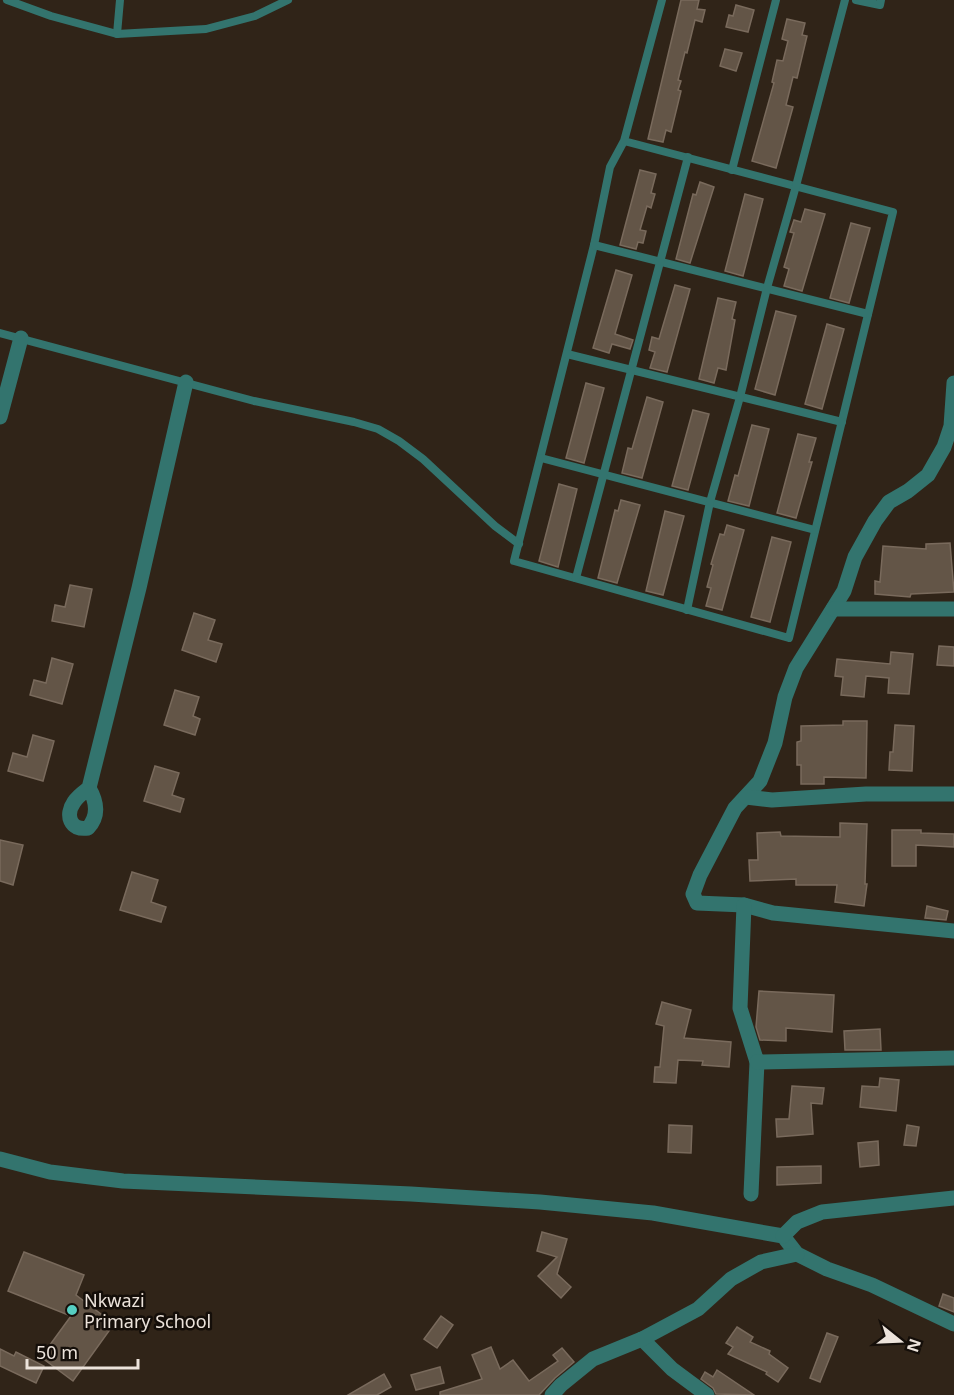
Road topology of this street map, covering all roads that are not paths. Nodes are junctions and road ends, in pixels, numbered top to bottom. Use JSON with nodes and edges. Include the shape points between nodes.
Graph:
{"nodes":[{"id":1,"x":7,"y":0,"type":"edge"},
{"id":2,"x":120,"y":0,"type":"edge"},
{"id":3,"x":288,"y":0,"type":"edge"},
{"id":4,"x":663,"y":0,"type":"edge"},
{"id":5,"x":776,"y":0,"type":"edge"},
{"id":6,"x":845,"y":0,"type":"edge"},
{"id":7,"x":856,"y":0,"type":"edge"},
{"id":8,"x":881,"y":0,"type":"edge"},
{"id":9,"x":117,"y":34,"type":"junction"},
{"id":10,"x":624,"y":141,"type":"junction"},
{"id":11,"x":688,"y":157,"type":"junction"},
{"id":12,"x":732,"y":170,"type":"junction"},
{"id":13,"x":796,"y":186,"type":"junction"},
{"id":14,"x":594,"y":244,"type":"junction"},
{"id":15,"x":661,"y":262,"type":"junction"},
{"id":16,"x":767,"y":288,"type":"junction"},
{"id":17,"x":868,"y":314,"type":"junction"},
{"id":18,"x":0,"y":333,"type":"edge"},
{"id":19,"x":21,"y":338,"type":"junction"},
{"id":20,"x":567,"y":354,"type":"junction"},
{"id":21,"x":632,"y":370,"type":"junction"},
{"id":22,"x":186,"y":382,"type":"junction"},
{"id":23,"x":954,"y":383,"type":"edge"},
{"id":24,"x":740,"y":397,"type":"junction"},
{"id":25,"x":0,"y":417,"type":"edge"},
{"id":26,"x":842,"y":422,"type":"junction"},
{"id":27,"x":952,"y":426,"type":"edge"},
{"id":28,"x":541,"y":458,"type":"junction"},
{"id":29,"x":604,"y":474,"type":"junction"},
{"id":30,"x":710,"y":502,"type":"junction"},
{"id":31,"x":816,"y":530,"type":"junction"},
{"id":32,"x":519,"y":544,"type":"junction"},
{"id":33,"x":576,"y":579,"type":"junction"},
{"id":34,"x":834,"y":609,"type":"junction"},
{"id":35,"x":954,"y":609,"type":"edge"},
{"id":36,"x":687,"y":610,"type":"junction"},
{"id":37,"x":89,"y":788,"type":"dead end"},
{"id":38,"x":954,"y":794,"type":"edge"},
{"id":39,"x":747,"y":797,"type":"junction"},
{"id":40,"x":744,"y":905,"type":"junction"},
{"id":41,"x":954,"y":931,"type":"edge"},
{"id":42,"x":954,"y":1058,"type":"edge"},
{"id":43,"x":757,"y":1062,"type":"junction"},
{"id":44,"x":0,"y":1160,"type":"edge"},
{"id":45,"x":751,"y":1194,"type":"dead end"},
{"id":46,"x":954,"y":1198,"type":"edge"},
{"id":47,"x":783,"y":1236,"type":"junction"},
{"id":48,"x":797,"y":1254,"type":"junction"},
{"id":49,"x":954,"y":1324,"type":"edge"},
{"id":50,"x":642,"y":1339,"type":"junction"},
{"id":51,"x":552,"y":1395,"type":"edge"},
{"id":52,"x":707,"y":1395,"type":"edge"}],
"edges":[{"from":1,"to":9,"type":"lane"},
{"from":2,"to":9,"type":"lane"},
{"from":3,"to":9,"type":"lane","via":[[255,16],[206,29]]},
{"from":4,"to":10,"type":"lane"},
{"from":5,"to":12,"type":"lane"},
{"from":6,"to":13,"type":"lane"},
{"from":7,"to":8,"type":"lane","via":[[880,5]]},
{"from":10,"to":11,"type":"lane"},
{"from":10,"to":14,"type":"lane","via":[[610,167]]},
{"from":11,"to":12,"type":"lane"},
{"from":11,"to":15,"type":"lane"},
{"from":12,"to":13,"type":"lane"},
{"from":13,"to":16,"type":"lane"},
{"from":13,"to":17,"type":"lane","via":[[893,212]]},
{"from":14,"to":15,"type":"lane"},
{"from":14,"to":20,"type":"lane"},
{"from":15,"to":16,"type":"lane"},
{"from":15,"to":21,"type":"lane"},
{"from":16,"to":17,"type":"lane"},
{"from":16,"to":24,"type":"lane"},
{"from":17,"to":26,"type":"lane"},
{"from":18,"to":19,"type":"lane"},
{"from":19,"to":22,"type":"lane"},
{"from":19,"to":25,"type":"street"},
{"from":20,"to":21,"type":"lane"},
{"from":20,"to":28,"type":"lane"},
{"from":21,"to":24,"type":"lane"},
{"from":21,"to":29,"type":"lane"},
{"from":22,"to":32,"type":"lane","via":[[378,429],[423,459]]},
{"from":22,"to":37,"type":"street"},
{"from":23,"to":27,"type":"street"},
{"from":24,"to":26,"type":"lane"},
{"from":24,"to":30,"type":"lane"},
{"from":26,"to":31,"type":"lane"},
{"from":27,"to":34,"type":"street","via":[[928,475],[889,502],[875,521]]},
{"from":28,"to":29,"type":"lane"},
{"from":28,"to":32,"type":"lane"},
{"from":29,"to":30,"type":"lane"},
{"from":29,"to":33,"type":"lane"},
{"from":30,"to":31,"type":"lane"},
{"from":30,"to":36,"type":"lane"},
{"from":31,"to":36,"type":"lane","via":[[789,639]]},
{"from":32,"to":33,"type":"lane","via":[[514,561]]},
{"from":33,"to":36,"type":"lane"},
{"from":34,"to":35,"type":"street"},
{"from":34,"to":39,"type":"street","via":[[796,668],[775,743],[760,781]]},
{"from":38,"to":39,"type":"street","via":[[772,800]]},
{"from":39,"to":40,"type":"street","via":[[735,808],[693,894],[698,903]]},
{"from":40,"to":41,"type":"street","via":[[773,913]]},
{"from":40,"to":43,"type":"street","via":[[740,1008]]},
{"from":42,"to":43,"type":"street"},
{"from":43,"to":45,"type":"street"},
{"from":44,"to":47,"type":"street","via":[[50,1172],[123,1181],[593,1206]]},
{"from":46,"to":47,"type":"street","via":[[822,1212],[797,1222]]},
{"from":47,"to":48,"type":"street"},
{"from":48,"to":49,"type":"street"},
{"from":48,"to":50,"type":"street","via":[[761,1262],[731,1279],[698,1309]]},
{"from":50,"to":51,"type":"street","via":[[593,1359]]},
{"from":50,"to":52,"type":"street","via":[[672,1369]]}]}
